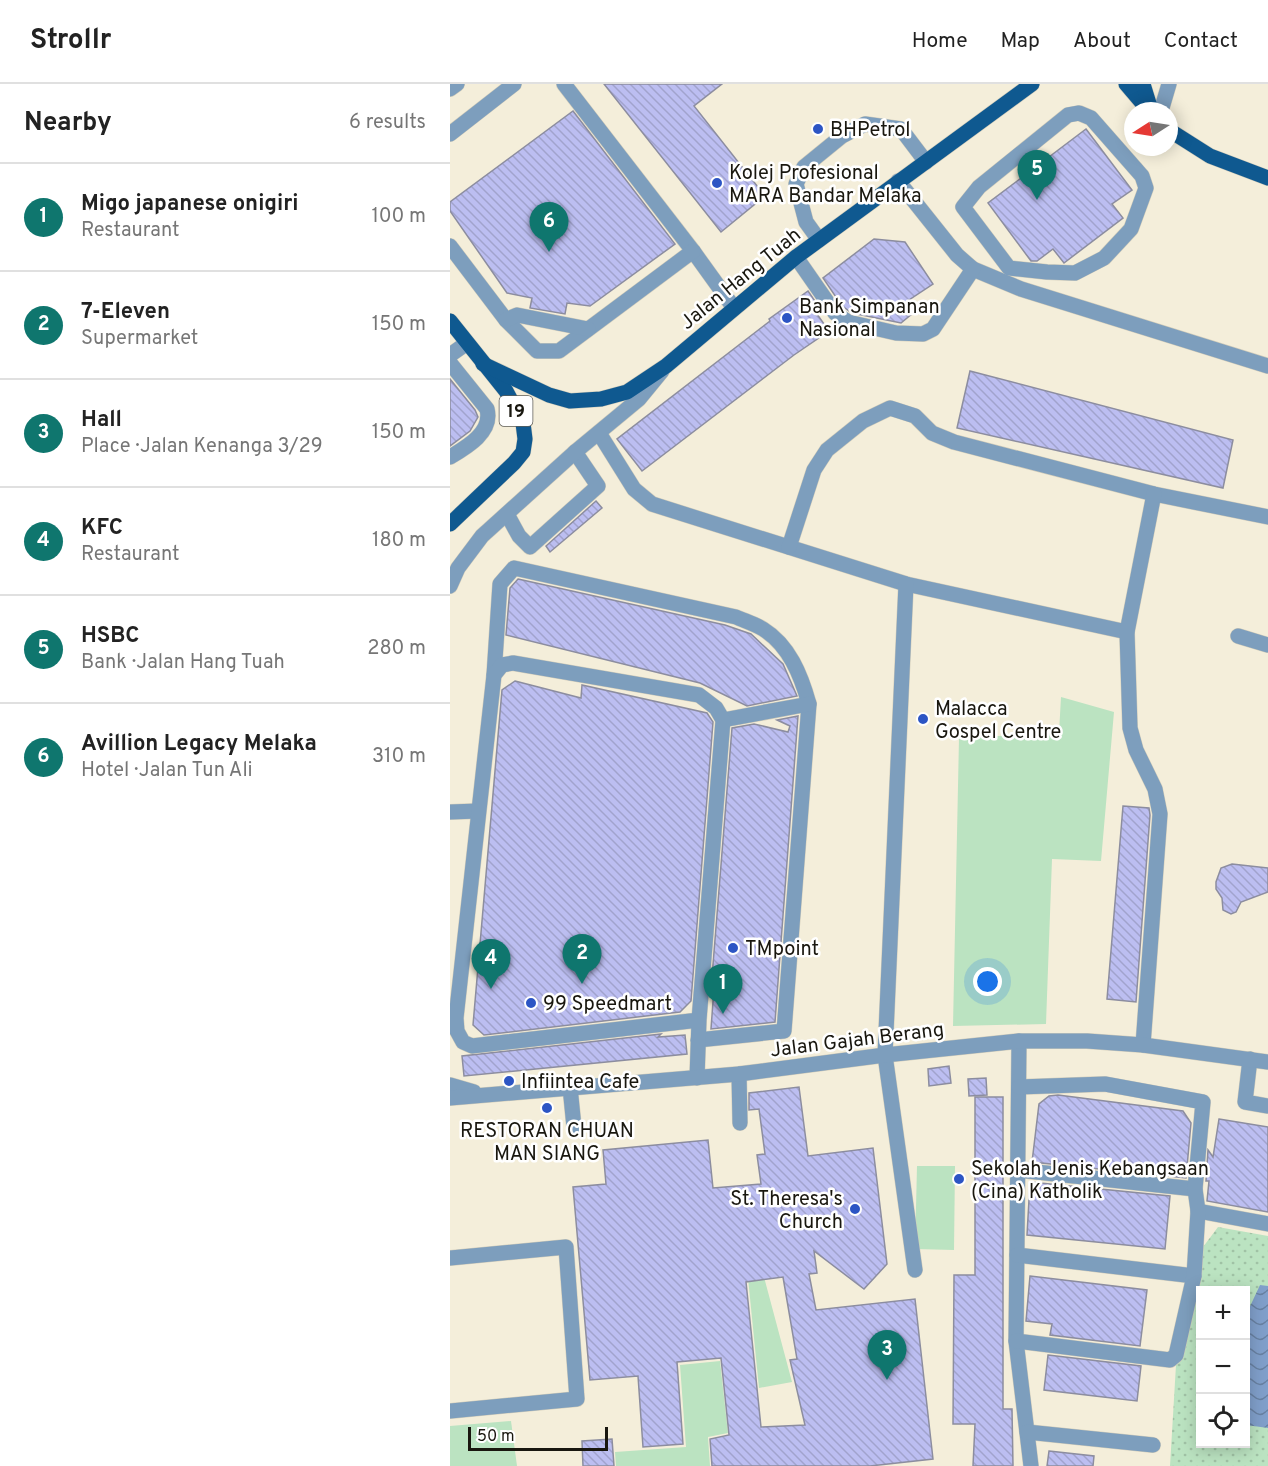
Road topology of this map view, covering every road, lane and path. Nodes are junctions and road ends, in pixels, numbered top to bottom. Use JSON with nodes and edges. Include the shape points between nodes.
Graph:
{"nodes":[{"id":1,"x":457,"y":84,"type":"edge"},
{"id":2,"x":514,"y":84,"type":"edge"},
{"id":3,"x":564,"y":84,"type":"edge"},
{"id":4,"x":1032,"y":84,"type":"edge"},
{"id":5,"x":1125,"y":84,"type":"edge"},
{"id":6,"x":1143,"y":84,"type":"edge"},
{"id":7,"x":1169,"y":84,"type":"edge"},
{"id":8,"x":450,"y":89,"type":"edge"},
{"id":9,"x":1142,"y":102,"type":"edge"},
{"id":10,"x":1148,"y":102,"type":"edge"},
{"id":11,"x":1164,"y":102,"type":"edge"},
{"id":12,"x":450,"y":134,"type":"edge"},
{"id":13,"x":1178,"y":136,"type":"edge"},
{"id":14,"x":926,"y":162,"type":"junction"},
{"id":15,"x":1268,"y":178,"type":"edge"},
{"id":16,"x":898,"y":182,"type":"junction"},
{"id":17,"x":819,"y":240,"type":"junction"},
{"id":18,"x":450,"y":246,"type":"edge"},
{"id":19,"x":693,"y":251,"type":"junction"},
{"id":20,"x":796,"y":257,"type":"junction"},
{"id":21,"x":1010,"y":268,"type":"junction"},
{"id":22,"x":973,"y":269,"type":"junction"},
{"id":23,"x":1000,"y":282,"type":"junction"},
{"id":24,"x":734,"y":308,"type":"junction"},
{"id":25,"x":506,"y":320,"type":"junction"},
{"id":26,"x":450,"y":321,"type":"edge"},
{"id":27,"x":588,"y":328,"type":"junction"},
{"id":28,"x":466,"y":343,"type":"junction"},
{"id":29,"x":450,"y":355,"type":"edge"},
{"id":30,"x":450,"y":363,"type":"edge"},
{"id":31,"x":483,"y":364,"type":"junction"},
{"id":32,"x":666,"y":366,"type":"junction"},
{"id":33,"x":1268,"y":366,"type":"edge"},
{"id":34,"x":599,"y":433,"type":"junction"},
{"id":35,"x":574,"y":452,"type":"junction"},
{"id":36,"x":450,"y":457,"type":"edge"},
{"id":37,"x":1154,"y":494,"type":"junction"},
{"id":38,"x":507,"y":514,"type":"junction"},
{"id":39,"x":1268,"y":517,"type":"edge"},
{"id":40,"x":450,"y":524,"type":"edge"},
{"id":41,"x":789,"y":547,"type":"junction"},
{"id":42,"x":906,"y":584,"type":"junction"},
{"id":43,"x":450,"y":586,"type":"edge"},
{"id":44,"x":1127,"y":632,"type":"junction"},
{"id":45,"x":1238,"y":636,"type":"dead end"},
{"id":46,"x":1268,"y":645,"type":"edge"},
{"id":47,"x":494,"y":675,"type":"junction"},
{"id":48,"x":809,"y":704,"type":"junction"},
{"id":49,"x":723,"y":720,"type":"junction"},
{"id":50,"x":478,"y":811,"type":"junction"},
{"id":51,"x":450,"y":812,"type":"edge"},
{"id":52,"x":699,"y":1020,"type":"junction"},
{"id":53,"x":698,"y":1040,"type":"junction"},
{"id":54,"x":1019,"y":1041,"type":"junction"},
{"id":55,"x":1143,"y":1045,"type":"junction"},
{"id":56,"x":885,"y":1055,"type":"junction"},
{"id":57,"x":1250,"y":1059,"type":"junction"},
{"id":58,"x":1268,"y":1062,"type":"edge"},
{"id":59,"x":739,"y":1074,"type":"junction"},
{"id":60,"x":698,"y":1078,"type":"junction"},
{"id":61,"x":450,"y":1085,"type":"edge"},
{"id":62,"x":570,"y":1087,"type":"junction"},
{"id":63,"x":1019,"y":1087,"type":"junction"},
{"id":64,"x":492,"y":1096,"type":"junction"},
{"id":65,"x":450,"y":1098,"type":"edge"},
{"id":66,"x":1268,"y":1106,"type":"edge"},
{"id":67,"x":740,"y":1123,"type":"dead end"},
{"id":68,"x":574,"y":1127,"type":"dead end"},
{"id":69,"x":1018,"y":1170,"type":"junction"},
{"id":70,"x":1195,"y":1190,"type":"junction"},
{"id":71,"x":1198,"y":1211,"type":"junction"},
{"id":72,"x":1268,"y":1224,"type":"edge"},
{"id":73,"x":1017,"y":1255,"type":"junction"},
{"id":74,"x":450,"y":1258,"type":"edge"},
{"id":75,"x":915,"y":1270,"type":"dead end"},
{"id":76,"x":1194,"y":1276,"type":"junction"},
{"id":77,"x":1016,"y":1341,"type":"junction"},
{"id":78,"x":450,"y":1411,"type":"edge"},
{"id":79,"x":1027,"y":1432,"type":"junction"},
{"id":80,"x":1153,"y":1445,"type":"dead end"},
{"id":81,"x":1031,"y":1466,"type":"edge"}],
"edges":[{"from":1,"to":8,"type":"street"},
{"from":2,"to":12,"type":"street"},
{"from":3,"to":19,"type":"street"},
{"from":4,"to":14,"type":"main road","name":"Jalan Hang Tuah"},
{"from":5,"to":9,"type":"main road"},
{"from":6,"to":10,"type":"main road"},
{"from":7,"to":11,"type":"street"},
{"from":13,"to":15,"type":"main road","via":[[1210,156]]},
{"from":14,"to":16,"type":"main road","name":"Jalan Hang Tuah"},
{"from":14,"to":17,"type":"street","via":[[901,129],[865,124],[842,136],[804,167],[796,184],[806,222]]},
{"from":16,"to":17,"type":"main road","name":"Jalan Hang Tuah"},
{"from":16,"to":22,"type":"street"},
{"from":17,"to":20,"type":"main road","name":"Jalan Hang Tuah"},
{"from":18,"to":25,"type":"street"},
{"from":19,"to":24,"type":"street"},
{"from":19,"to":27,"type":"street"},
{"from":20,"to":22,"type":"street","via":[[835,314],[848,322],[905,333],[923,334],[933,329]]},
{"from":20,"to":24,"type":"main road","name":"Jalan Hang Tuah"},
{"from":21,"to":21,"type":"street","via":[[963,207],[979,186],[1068,115],[1079,113],[1091,118],[1142,176],[1146,188],[1131,229],[1104,258],[1075,273]]},
{"from":21,"to":23,"type":"street"},
{"from":22,"to":23,"type":"street"},
{"from":23,"to":33,"type":"street"},
{"from":24,"to":32,"type":"main road","name":"Jalan Hang Tuah"},
{"from":25,"to":27,"type":"street","via":[[517,315]]},
{"from":25,"to":27,"type":"street","via":[[537,351],[559,351]]},
{"from":26,"to":28,"type":"main road","number":"19"},
{"from":28,"to":29,"type":"street"},
{"from":28,"to":31,"type":"main road","number":"19"},
{"from":30,"to":36,"type":"street","via":[[489,416],[485,429]]},
{"from":31,"to":32,"type":"main road","name":"Jalan Hang Tuah","via":[[570,401],[627,392]]},
{"from":31,"to":40,"type":"main road","number":"19","via":[[506,391],[523,423],[523,452]]},
{"from":32,"to":34,"type":"street","via":[[639,399]]},
{"from":34,"to":35,"type":"street"},
{"from":34,"to":41,"type":"street","via":[[634,489],[652,504]]},
{"from":35,"to":38,"type":"street"},
{"from":35,"to":38,"type":"street","via":[[598,486],[530,547]]},
{"from":37,"to":39,"type":"street"},
{"from":37,"to":41,"type":"street","via":[[954,442],[932,433],[915,416],[890,408],[863,421],[827,450],[814,470]]},
{"from":37,"to":44,"type":"street"},
{"from":38,"to":43,"type":"street","via":[[482,536]]},
{"from":41,"to":42,"type":"street"},
{"from":42,"to":44,"type":"street"},
{"from":42,"to":56,"type":"street"},
{"from":44,"to":55,"type":"street","via":[[1130,728],[1155,789],[1160,814]]},
{"from":45,"to":46,"type":"street"},
{"from":47,"to":48,"type":"street","via":[[500,584],[513,568],[736,617],[764,629],[786,651],[801,675]]},
{"from":47,"to":49,"type":"street","via":[[502,665],[513,663],[699,695],[716,708]]},
{"from":47,"to":50,"type":"street"},
{"from":48,"to":49,"type":"street"},
{"from":48,"to":53,"type":"street","via":[[783,1030]]},
{"from":49,"to":52,"type":"street"},
{"from":50,"to":51,"type":"street"},
{"from":50,"to":52,"type":"street","via":[[456,1018],[463,1042],[472,1046]]},
{"from":52,"to":53,"type":"street"},
{"from":53,"to":60,"type":"street"},
{"from":54,"to":55,"type":"street","name":"Jalan Gajah Berang"},
{"from":54,"to":56,"type":"street","name":"Jalan Gajah Berang"},
{"from":54,"to":63,"type":"street"},
{"from":55,"to":57,"type":"street","name":"Jalan Gajah Berang"},
{"from":56,"to":59,"type":"street","name":"Jalan Gajah Berang"},
{"from":56,"to":75,"type":"street"},
{"from":57,"to":58,"type":"street","name":"Jalan Gajah Berang"},
{"from":57,"to":66,"type":"street","via":[[1245,1102]]},
{"from":59,"to":60,"type":"street","name":"Jalan Gajah Berang"},
{"from":59,"to":67,"type":"street"},
{"from":60,"to":62,"type":"street","name":"Jalan Gajah Berang"},
{"from":61,"to":64,"type":"street"},
{"from":62,"to":64,"type":"street","name":"Jalan Gajah Berang"},
{"from":62,"to":68,"type":"street"},
{"from":63,"to":69,"type":"street"},
{"from":63,"to":70,"type":"street","via":[[1105,1084],[1203,1102]]},
{"from":64,"to":65,"type":"street","name":"Jalan Gajah Berang"},
{"from":69,"to":70,"type":"street"},
{"from":69,"to":73,"type":"street"},
{"from":70,"to":71,"type":"street"},
{"from":71,"to":72,"type":"street"},
{"from":71,"to":76,"type":"street"},
{"from":73,"to":76,"type":"street"},
{"from":73,"to":77,"type":"street"},
{"from":74,"to":78,"type":"street","via":[[566,1247],[577,1399]]},
{"from":76,"to":77,"type":"street","via":[[1176,1355],[1170,1360]]},
{"from":77,"to":79,"type":"street"},
{"from":79,"to":80,"type":"street"},
{"from":79,"to":81,"type":"street"}]}
